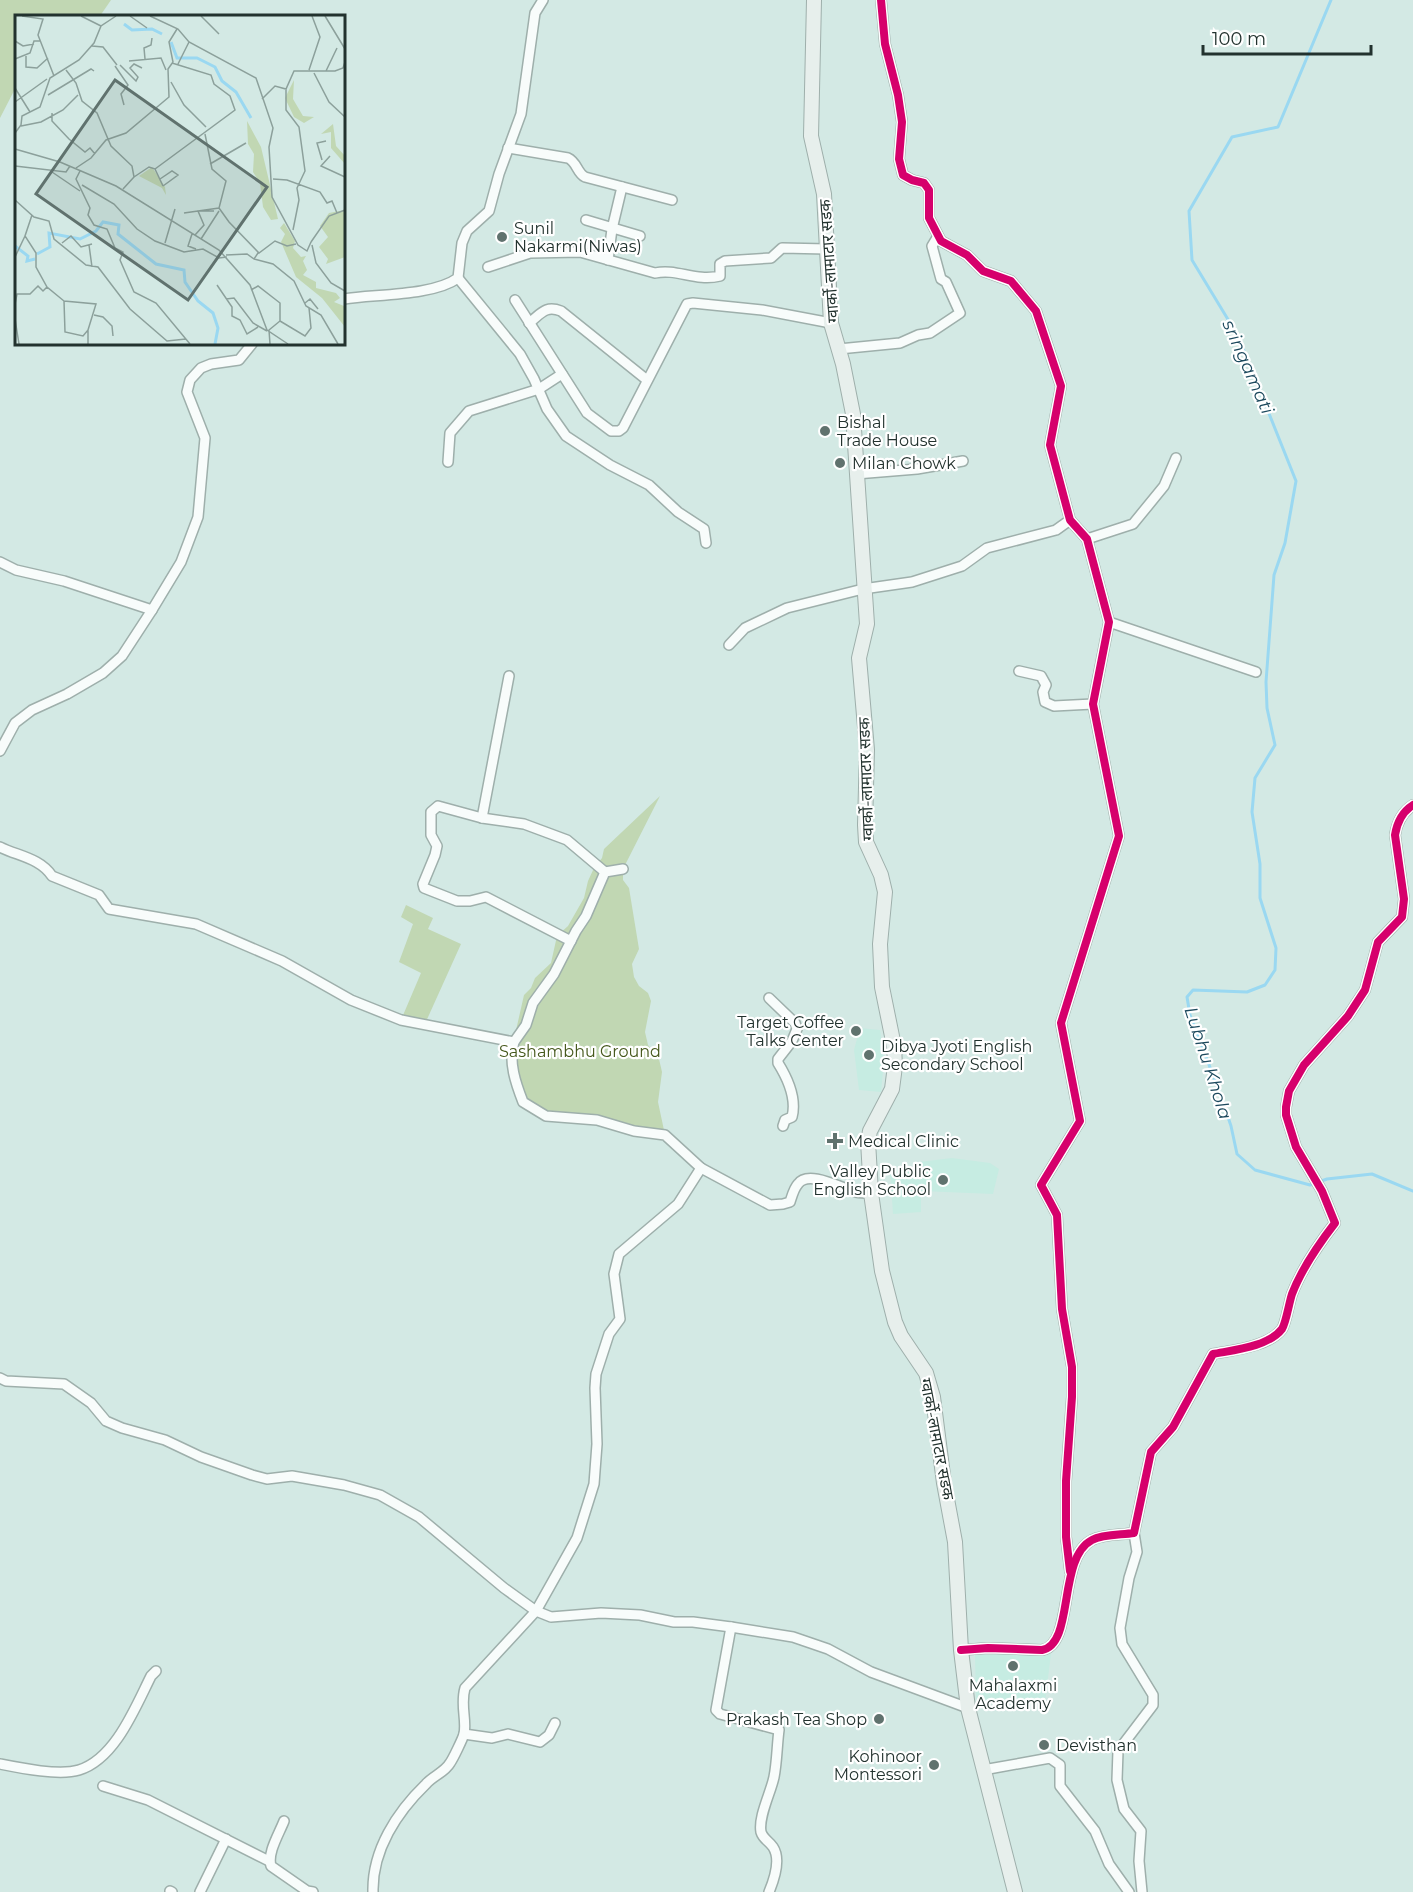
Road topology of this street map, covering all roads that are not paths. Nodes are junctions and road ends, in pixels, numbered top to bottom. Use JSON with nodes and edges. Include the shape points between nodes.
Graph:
{"nodes":[{"id":1,"x":543,"y":0,"type":"edge"},
{"id":2,"x":814,"y":0,"type":"edge"},
{"id":3,"x":881,"y":0,"type":"edge"},
{"id":4,"x":508,"y":148,"type":"junction"},
{"id":5,"x":622,"y":187,"type":"junction"},
{"id":6,"x":672,"y":200,"type":"dead end"},
{"id":7,"x":586,"y":220,"type":"dead end"},
{"id":8,"x":612,"y":229,"type":"junction"},
{"id":9,"x":640,"y":236,"type":"dead end"},
{"id":10,"x":938,"y":236,"type":"junction"},
{"id":11,"x":827,"y":249,"type":"junction"},
{"id":12,"x":608,"y":260,"type":"junction"},
{"id":13,"x":488,"y":267,"type":"dead end"},
{"id":14,"x":458,"y":278,"type":"junction"},
{"id":15,"x":345,"y":298,"type":"edge"},
{"id":16,"x":515,"y":300,"type":"dead end"},
{"id":17,"x":529,"y":323,"type":"junction"},
{"id":18,"x":831,"y":323,"type":"junction"},
{"id":19,"x":251,"y":345,"type":"edge"},
{"id":20,"x":839,"y":349,"type":"junction"},
{"id":21,"x":562,"y":374,"type":"junction"},
{"id":22,"x":646,"y":380,"type":"junction"},
{"id":23,"x":538,"y":389,"type":"junction"},
{"id":24,"x":1176,"y":458,"type":"dead end"},
{"id":25,"x":963,"y":461,"type":"dead end"},
{"id":26,"x":448,"y":462,"type":"dead end"},
{"id":27,"x":856,"y":474,"type":"junction"},
{"id":28,"x":1070,"y":520,"type":"junction"},
{"id":29,"x":1087,"y":539,"type":"junction"},
{"id":30,"x":706,"y":543,"type":"dead end"},
{"id":31,"x":0,"y":562,"type":"edge"},
{"id":32,"x":863,"y":589,"type":"junction"},
{"id":33,"x":152,"y":610,"type":"junction"},
{"id":34,"x":1109,"y":622,"type":"junction"},
{"id":35,"x":729,"y":645,"type":"dead end"},
{"id":36,"x":1019,"y":671,"type":"dead end"},
{"id":37,"x":1256,"y":672,"type":"dead end"},
{"id":38,"x":509,"y":676,"type":"dead end"},
{"id":39,"x":1093,"y":704,"type":"junction"},
{"id":40,"x":0,"y":751,"type":"edge"},
{"id":41,"x":1413,"y":805,"type":"edge"},
{"id":42,"x":482,"y":818,"type":"junction"},
{"id":43,"x":0,"y":847,"type":"edge"},
{"id":44,"x":623,"y":869,"type":"dead end"},
{"id":45,"x":605,"y":872,"type":"junction"},
{"id":46,"x":571,"y":941,"type":"junction"},
{"id":47,"x":769,"y":998,"type":"dead end"},
{"id":48,"x":513,"y":1042,"type":"junction"},
{"id":49,"x":783,"y":1126,"type":"dead end"},
{"id":50,"x":701,"y":1168,"type":"junction"},
{"id":51,"x":871,"y":1193,"type":"junction"},
{"id":52,"x":0,"y":1378,"type":"edge"},
{"id":53,"x":1134,"y":1533,"type":"junction"},
{"id":54,"x":1070,"y":1571,"type":"junction"},
{"id":55,"x":536,"y":1611,"type":"junction"},
{"id":56,"x":731,"y":1627,"type":"junction"},
{"id":57,"x":960,"y":1650,"type":"junction"},
{"id":58,"x":156,"y":1671,"type":"dead end"},
{"id":59,"x":968,"y":1708,"type":"junction"},
{"id":60,"x":555,"y":1723,"type":"dead end"},
{"id":61,"x":464,"y":1734,"type":"junction"},
{"id":62,"x":0,"y":1764,"type":"edge"},
{"id":63,"x":983,"y":1770,"type":"junction"},
{"id":64,"x":103,"y":1786,"type":"dead end"},
{"id":65,"x":284,"y":1821,"type":"dead end"},
{"id":66,"x":226,"y":1839,"type":"junction"},
{"id":67,"x":269,"y":1861,"type":"junction"},
{"id":68,"x":200,"y":1892,"type":"edge"},
{"id":69,"x":313,"y":1892,"type":"edge"},
{"id":70,"x":373,"y":1892,"type":"edge"},
{"id":71,"x":768,"y":1892,"type":"edge"},
{"id":72,"x":1015,"y":1892,"type":"edge"},
{"id":73,"x":1129,"y":1892,"type":"edge"},
{"id":74,"x":1142,"y":1892,"type":"edge"}],
"edges":[{"from":1,"to":4,"type":"street","via":[[535,13],[521,114]]},
{"from":2,"to":11,"type":"main road","name":"ग्वार्को-लामाटार सडक","via":[[811,136],[824,194]]},
{"from":3,"to":10,"type":"street","via":[[885,44],[902,122],[899,159],[903,175],[924,183],[929,190],[928,216]]},
{"from":4,"to":5,"type":"street","via":[[568,158],[580,175]]},
{"from":4,"to":14,"type":"street","via":[[489,212],[467,231],[462,243]]},
{"from":5,"to":6,"type":"street"},
{"from":5,"to":8,"type":"street"},
{"from":7,"to":8,"type":"street"},
{"from":8,"to":9,"type":"street"},
{"from":8,"to":12,"type":"street"},
{"from":10,"to":20,"type":"street","via":[[932,246],[941,279],[960,313],[930,333],[900,343]]},
{"from":10,"to":28,"type":"street","via":[[983,271],[1011,281],[1036,311],[1061,386],[1050,445]]},
{"from":11,"to":12,"type":"street","via":[[782,248],[771,258],[725,261],[720,264],[720,276],[698,279],[664,270],[655,273]]},
{"from":11,"to":18,"type":"main road","name":"ग्वार्को-लामाटार सडक"},
{"from":12,"to":13,"type":"street","via":[[580,252],[530,253]]},
{"from":14,"to":15,"type":"street","via":[[426,291]]},
{"from":14,"to":23,"type":"street","via":[[515,347]]},
{"from":16,"to":17,"type":"street"},
{"from":17,"to":21,"type":"street"},
{"from":17,"to":22,"type":"street","via":[[547,309],[561,311]]},
{"from":18,"to":20,"type":"main road","name":"ग्वार्को-लामाटार सडक"},
{"from":18,"to":22,"type":"street","via":[[762,310],[687,304]]},
{"from":19,"to":33,"type":"street","via":[[239,360],[201,368],[190,380],[187,392],[205,438],[198,518],[181,562]]},
{"from":20,"to":27,"type":"main road","name":"ग्वार्को-लामाटार सडक","via":[[853,414]]},
{"from":21,"to":22,"type":"street","via":[[587,413],[611,431],[623,428]]},
{"from":21,"to":23,"type":"street"},
{"from":23,"to":26,"type":"street","via":[[469,411],[450,433]]},
{"from":23,"to":30,"type":"street","via":[[566,436],[649,485],[704,529]]},
{"from":24,"to":29,"type":"street","via":[[1164,486],[1132,524]]},
{"from":25,"to":27,"type":"street"},
{"from":27,"to":32,"type":"main road","name":"ग्वार्को-लामाटार सडक"},
{"from":28,"to":29,"type":"street"},
{"from":28,"to":32,"type":"street","via":[[1056,530],[987,548],[946,572]]},
{"from":29,"to":34,"type":"street"},
{"from":31,"to":33,"type":"street"},
{"from":32,"to":35,"type":"street","via":[[787,608],[745,628]]},
{"from":32,"to":51,"type":"main road","name":"ग्वार्को-लामाटार सडक","via":[[867,624],[859,658],[867,750],[866,842],[885,892],[880,944],[882,987],[896,1066],[892,1089],[867,1142]]},
{"from":33,"to":40,"type":"street","via":[[122,656],[103,673],[15,723]]},
{"from":34,"to":37,"type":"street"},
{"from":34,"to":39,"type":"street"},
{"from":36,"to":39,"type":"street","via":[[1041,676],[1046,685],[1045,702],[1054,706]]},
{"from":38,"to":42,"type":"street"},
{"from":39,"to":54,"type":"street","via":[[1119,836],[1061,1023],[1080,1121],[1041,1185],[1057,1215],[1062,1310],[1072,1367],[1066,1481]]},
{"from":41,"to":53,"type":"street","via":[[1402,814],[1395,835],[1404,899],[1402,917],[1378,942],[1365,990],[1348,1016],[1304,1065],[1289,1091],[1286,1115],[1296,1147],[1315,1177],[1335,1223],[1314,1251],[1282,1329],[1266,1341],[1213,1354],[1173,1427],[1151,1452]]},
{"from":42,"to":45,"type":"street","via":[[524,824],[567,840]]},
{"from":42,"to":46,"type":"street","via":[[438,806],[431,812],[431,835],[437,846],[424,888],[457,901],[486,897]]},
{"from":43,"to":48,"type":"street","via":[[39,863],[52,876],[99,895],[108,909],[196,924],[280,960],[351,1000],[401,1020]]},
{"from":44,"to":45,"type":"street"},
{"from":45,"to":46,"type":"street"},
{"from":46,"to":48,"type":"street"},
{"from":47,"to":49,"type":"street","via":[[797,1029],[778,1059],[791,1087],[794,1111]]},
{"from":48,"to":50,"type":"street","via":[[514,1073],[523,1102],[546,1116],[597,1120],[665,1135]]},
{"from":50,"to":51,"type":"street","via":[[770,1204],[790,1202],[798,1184],[810,1178]]},
{"from":50,"to":55,"type":"street","via":[[678,1204],[620,1254],[614,1274],[620,1319],[609,1334],[596,1374],[594,1484],[577,1538]]},
{"from":51,"to":57,"type":"main road","name":"ग्वार्को-लामाटार सडक","via":[[882,1271],[895,1322],[926,1373],[933,1397],[955,1542]]},
{"from":52,"to":55,"type":"street","via":[[64,1384],[91,1403],[106,1421],[252,1475],[267,1479],[292,1476],[380,1495],[419,1517]]},
{"from":53,"to":54,"type":"street","via":[[1093,1539]]},
{"from":53,"to":74,"type":"street","via":[[1137,1552],[1120,1628],[1122,1644],[1153,1695],[1153,1705],[1118,1751],[1117,1780],[1124,1809],[1141,1831]]},
{"from":54,"to":57,"type":"street","via":[[1058,1634],[1048,1649]]},
{"from":55,"to":56,"type":"street","via":[[551,1617],[640,1615]]},
{"from":55,"to":61,"type":"street","via":[[465,1689]]},
{"from":56,"to":59,"type":"street","via":[[828,1649],[871,1672]]},
{"from":56,"to":71,"type":"street","via":[[716,1710],[779,1730],[774,1778],[761,1830],[777,1858]]},
{"from":57,"to":59,"type":"main road","name":"ग्वार्को-लामाटार सडक"},
{"from":58,"to":62,"type":"street","via":[[109,1750],[85,1768],[70,1772]]},
{"from":59,"to":63,"type":"main road","name":"ग्वार्को-लामाटार सडक"},
{"from":60,"to":61,"type":"street","via":[[540,1742],[508,1734],[492,1738]]},
{"from":61,"to":70,"type":"street","via":[[449,1765],[400,1811],[381,1848]]},
{"from":63,"to":72,"type":"main road","name":"ग्वार्को-लामाटार सडक"},
{"from":63,"to":73,"type":"street","via":[[1050,1758],[1060,1765],[1060,1786],[1095,1831],[1109,1864]]},
{"from":64,"to":66,"type":"street","via":[[148,1800]]},
{"from":65,"to":67,"type":"street"},
{"from":66,"to":67,"type":"street"},
{"from":66,"to":68,"type":"street"},
{"from":67,"to":69,"type":"street"}]}
